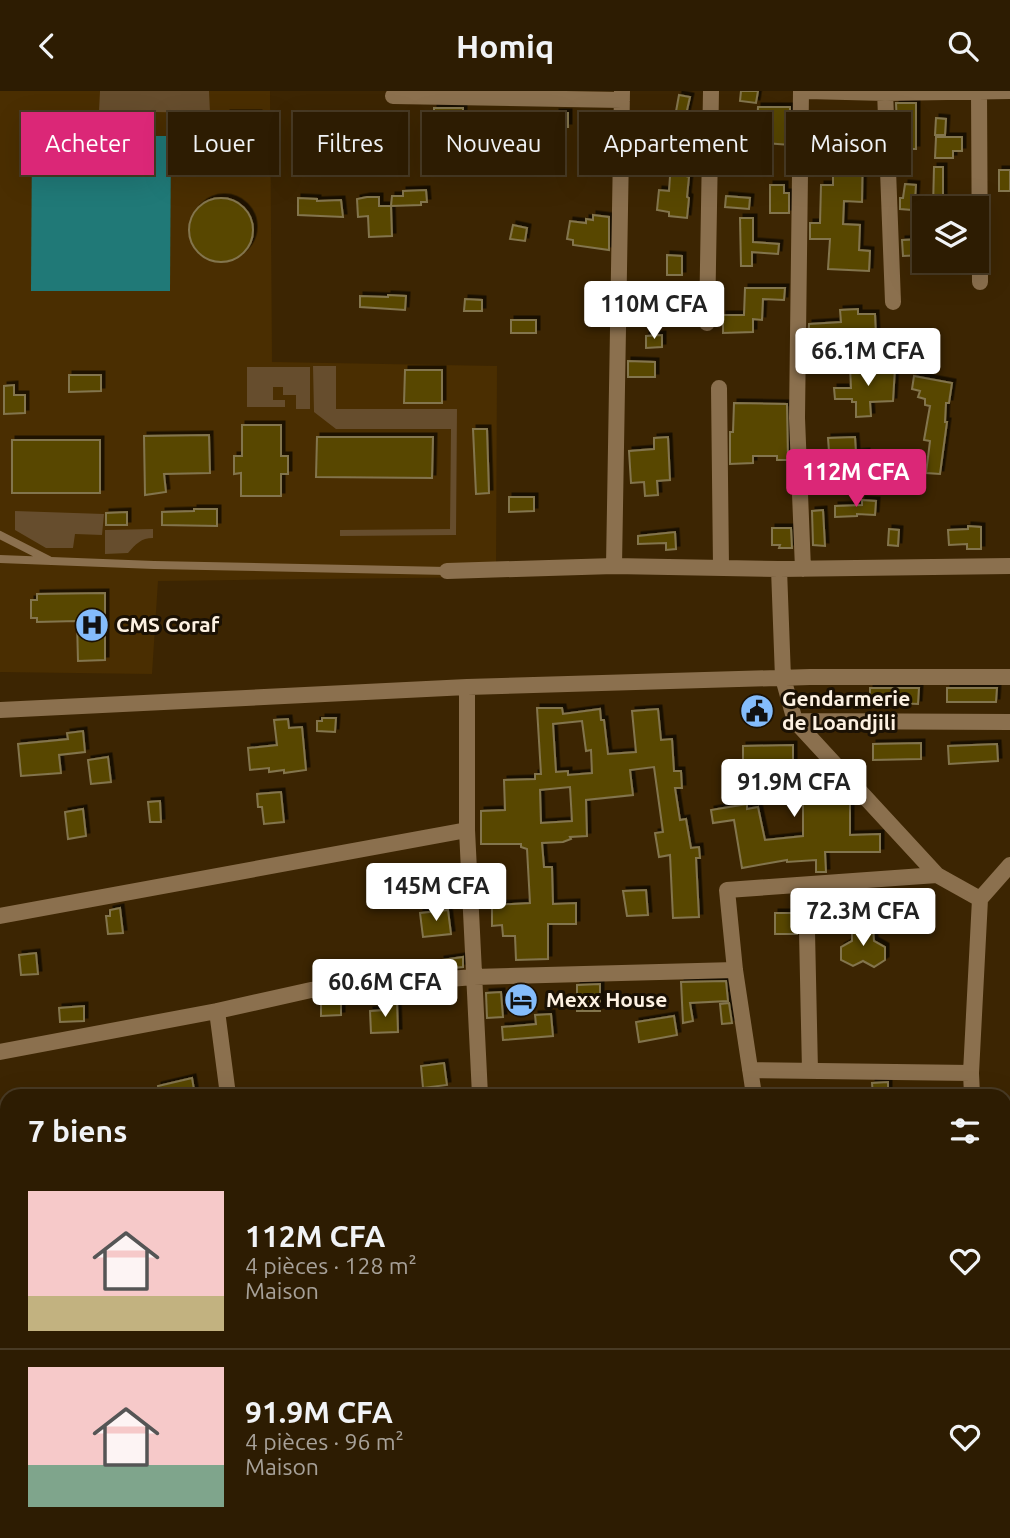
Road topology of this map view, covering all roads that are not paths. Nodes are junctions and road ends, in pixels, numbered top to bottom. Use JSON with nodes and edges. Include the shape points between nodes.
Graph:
{"nodes":[{"id":1,"x":711,"y":91,"type":"edge"},
{"id":2,"x":804,"y":91,"type":"edge"},
{"id":3,"x":1010,"y":91,"type":"edge"},
{"id":4,"x":885,"y":92,"type":"edge"},
{"id":5,"x":979,"y":92,"type":"edge"},
{"id":6,"x":548,"y":94,"type":"edge"},
{"id":7,"x":622,"y":95,"type":"edge"},
{"id":8,"x":393,"y":96,"type":"dead end"},
{"id":9,"x":980,"y":282,"type":"dead end"},
{"id":10,"x":893,"y":302,"type":"dead end"},
{"id":11,"x":707,"y":323,"type":"dead end"},
{"id":12,"x":719,"y":388,"type":"dead end"},
{"id":13,"x":0,"y":535,"type":"edge"},
{"id":14,"x":0,"y":559,"type":"edge"},
{"id":15,"x":52,"y":561,"type":"junction"},
{"id":16,"x":614,"y":566,"type":"junction"},
{"id":17,"x":1010,"y":566,"type":"edge"},
{"id":18,"x":722,"y":567,"type":"junction"},
{"id":19,"x":779,"y":569,"type":"junction"},
{"id":20,"x":803,"y":569,"type":"junction"},
{"id":21,"x":447,"y":571,"type":"joint"},
{"id":22,"x":1010,"y":677,"type":"edge"},
{"id":23,"x":783,"y":678,"type":"junction"},
{"id":24,"x":467,"y":687,"type":"junction"},
{"id":25,"x":0,"y":710,"type":"edge"},
{"id":26,"x":795,"y":721,"type":"junction"},
{"id":27,"x":1010,"y":722,"type":"edge"},
{"id":28,"x":467,"y":830,"type":"junction"},
{"id":29,"x":1010,"y":865,"type":"edge"},
{"id":30,"x":937,"y":875,"type":"junction"},
{"id":31,"x":806,"y":885,"type":"junction"},
{"id":32,"x":980,"y":899,"type":"junction"},
{"id":33,"x":0,"y":916,"type":"edge"},
{"id":34,"x":735,"y":970,"type":"junction"},
{"id":35,"x":474,"y":977,"type":"junction"},
{"id":36,"x":217,"y":1011,"type":"junction"},
{"id":37,"x":0,"y":1052,"type":"edge"},
{"id":38,"x":750,"y":1070,"type":"junction"},
{"id":39,"x":810,"y":1071,"type":"junction"},
{"id":40,"x":971,"y":1073,"type":"junction"},
{"id":41,"x":227,"y":1089,"type":"edge"},
{"id":42,"x":480,"y":1089,"type":"edge"},
{"id":43,"x":753,"y":1089,"type":"edge"},
{"id":44,"x":972,"y":1089,"type":"edge"}],
"edges":[{"from":1,"to":11,"type":"street"},
{"from":2,"to":4,"type":"street"},
{"from":2,"to":20,"type":"street","via":[[797,418]]},
{"from":3,"to":5,"type":"street"},
{"from":4,"to":5,"type":"street"},
{"from":4,"to":10,"type":"street"},
{"from":5,"to":9,"type":"street"},
{"from":6,"to":7,"type":"street"},
{"from":6,"to":8,"type":"street"},
{"from":7,"to":16,"type":"street"},
{"from":12,"to":18,"type":"street"},
{"from":13,"to":15,"type":"lane"},
{"from":14,"to":15,"type":"lane"},
{"from":15,"to":21,"type":"lane"},
{"from":16,"to":18,"type":"street"},
{"from":16,"to":21,"type":"street"},
{"from":17,"to":20,"type":"street"},
{"from":18,"to":19,"type":"street"},
{"from":19,"to":20,"type":"street"},
{"from":19,"to":23,"type":"street"},
{"from":22,"to":23,"type":"street"},
{"from":23,"to":24,"type":"street"},
{"from":23,"to":26,"type":"street"},
{"from":24,"to":25,"type":"street"},
{"from":24,"to":28,"type":"street"},
{"from":26,"to":27,"type":"street"},
{"from":26,"to":30,"type":"street"},
{"from":28,"to":33,"type":"street"},
{"from":28,"to":35,"type":"street"},
{"from":29,"to":32,"type":"street"},
{"from":30,"to":31,"type":"street"},
{"from":30,"to":32,"type":"street"},
{"from":31,"to":34,"type":"street","via":[[727,890]]},
{"from":31,"to":39,"type":"street"},
{"from":32,"to":40,"type":"street"},
{"from":34,"to":35,"type":"street"},
{"from":34,"to":38,"type":"street"},
{"from":35,"to":36,"type":"street","via":[[311,990]]},
{"from":35,"to":42,"type":"street"},
{"from":36,"to":37,"type":"street"},
{"from":36,"to":41,"type":"street"},
{"from":38,"to":39,"type":"street"},
{"from":38,"to":43,"type":"street"},
{"from":39,"to":40,"type":"street"},
{"from":40,"to":44,"type":"street"}]}
